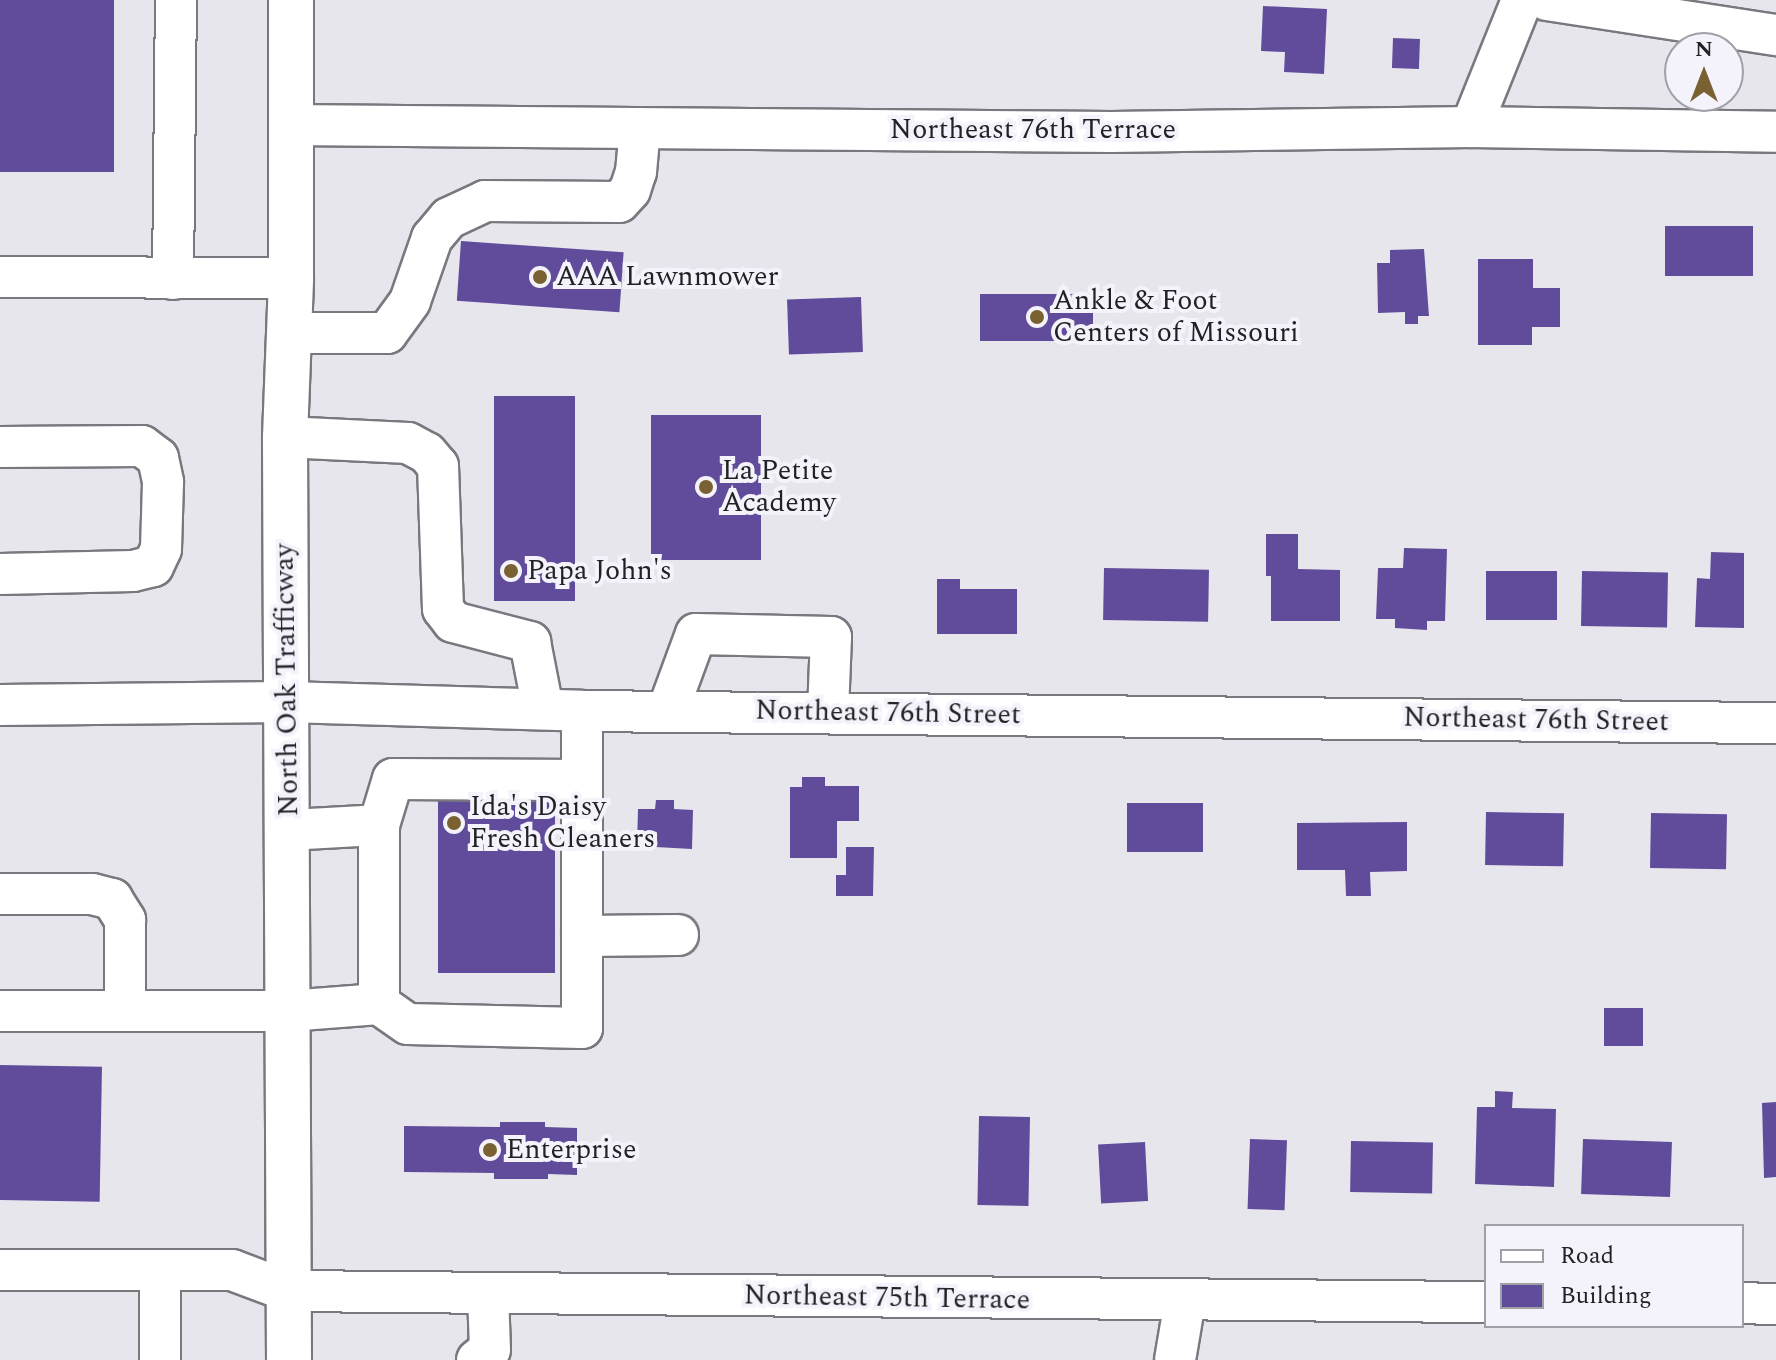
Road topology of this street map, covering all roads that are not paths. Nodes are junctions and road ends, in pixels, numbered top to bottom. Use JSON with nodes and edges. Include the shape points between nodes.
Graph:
{"nodes":[{"id":1,"x":176,"y":0,"type":"edge"},
{"id":2,"x":291,"y":0,"type":"edge"},
{"id":3,"x":1522,"y":0,"type":"edge"},
{"id":4,"x":1547,"y":0,"type":"edge"},
{"id":5,"x":1776,"y":35,"type":"edge"},
{"id":6,"x":289,"y":125,"type":"junction"},
{"id":7,"x":1471,"y":127,"type":"junction"},
{"id":8,"x":640,"y":128,"type":"junction"},
{"id":9,"x":1776,"y":132,"type":"edge"},
{"id":10,"x":0,"y":277,"type":"edge"},
{"id":11,"x":291,"y":278,"type":"junction"},
{"id":12,"x":173,"y":279,"type":"junction"},
{"id":13,"x":289,"y":333,"type":"junction"},
{"id":14,"x":285,"y":437,"type":"junction"},
{"id":15,"x":0,"y":447,"type":"edge"},
{"id":16,"x":0,"y":574,"type":"edge"},
{"id":17,"x":287,"y":702,"type":"junction"},
{"id":18,"x":0,"y":705,"type":"edge"},
{"id":19,"x":563,"y":710,"type":"junction"},
{"id":20,"x":668,"y":710,"type":"junction"},
{"id":21,"x":828,"y":712,"type":"junction"},
{"id":22,"x":1776,"y":723,"type":"edge"},
{"id":23,"x":582,"y":780,"type":"junction"},
{"id":24,"x":379,"y":825,"type":"junction"},
{"id":25,"x":289,"y":830,"type":"junction"},
{"id":26,"x":0,"y":894,"type":"edge"},
{"id":27,"x":678,"y":935,"type":"dead end"},
{"id":28,"x":582,"y":936,"type":"junction"},
{"id":29,"x":379,"y":1004,"type":"junction"},
{"id":30,"x":125,"y":1010,"type":"junction"},
{"id":31,"x":0,"y":1011,"type":"edge"},
{"id":32,"x":288,"y":1011,"type":"junction"},
{"id":33,"x":0,"y":1270,"type":"edge"},
{"id":34,"x":160,"y":1270,"type":"junction"},
{"id":35,"x":288,"y":1291,"type":"junction"},
{"id":36,"x":488,"y":1293,"type":"junction"},
{"id":37,"x":1185,"y":1301,"type":"junction"},
{"id":38,"x":1484,"y":1302,"type":"edge"},
{"id":39,"x":1744,"y":1303,"type":"edge"},
{"id":40,"x":1776,"y":1304,"type":"edge"},
{"id":41,"x":492,"y":1357,"type":"edge"},
{"id":42,"x":160,"y":1360,"type":"edge"},
{"id":43,"x":289,"y":1360,"type":"edge"},
{"id":44,"x":1175,"y":1360,"type":"edge"}],
"edges":[{"from":1,"to":12,"type":"street"},
{"from":2,"to":6,"type":"main road","name":"North Oak Trafficway"},
{"from":3,"to":7,"type":"street"},
{"from":4,"to":5,"type":"street"},
{"from":6,"to":8,"type":"street","name":"Northeast 76th Terrace"},
{"from":6,"to":11,"type":"main road","name":"North Oak Trafficway"},
{"from":7,"to":8,"type":"street","name":"Northeast 76th Terrace","via":[[1111,132]]},
{"from":7,"to":9,"type":"street","name":"Northeast 76th Terrace"},
{"from":8,"to":13,"type":"street","via":[[636,172],[619,202],[485,201],[449,218],[432,238],[410,301],[387,333]]},
{"from":10,"to":12,"type":"street"},
{"from":11,"to":12,"type":"street"},
{"from":11,"to":13,"type":"main road","name":"North Oak Trafficway"},
{"from":13,"to":14,"type":"main road","name":"North Oak Trafficway"},
{"from":14,"to":17,"type":"main road","name":"North Oak Trafficway"},
{"from":14,"to":19,"type":"street","via":[[408,443],[427,453],[438,466],[443,609],[453,622],[530,642]]},
{"from":15,"to":16,"type":"street","via":[[142,446],[158,458],[163,482],[161,549],[153,566]]},
{"from":17,"to":18,"type":"street","name":"Northeast 76th Street"},
{"from":17,"to":19,"type":"street","name":"Northeast 76th Street"},
{"from":17,"to":25,"type":"main road","name":"North Oak Trafficway"},
{"from":19,"to":20,"type":"street","name":"Northeast 76th Street"},
{"from":19,"to":23,"type":"street"},
{"from":20,"to":21,"type":"street","name":"Northeast 76th Street"},
{"from":20,"to":21,"type":"street","via":[[696,634],[831,637]]},
{"from":21,"to":22,"type":"street","name":"Northeast 76th Street"},
{"from":23,"to":24,"type":"street","via":[[393,779]]},
{"from":23,"to":28,"type":"street"},
{"from":24,"to":25,"type":"street"},
{"from":24,"to":29,"type":"street"},
{"from":25,"to":32,"type":"main road","name":"North Oak Trafficway"},
{"from":26,"to":30,"type":"street","via":[[92,894],[112,899],[125,920]]},
{"from":27,"to":28,"type":"street"},
{"from":28,"to":29,"type":"street","via":[[582,1028],[408,1024]]},
{"from":29,"to":32,"type":"street"},
{"from":30,"to":31,"type":"street"},
{"from":30,"to":32,"type":"street"},
{"from":32,"to":35,"type":"main road","name":"North Oak Trafficway"},
{"from":33,"to":34,"type":"street","name":"Northeast 75th Terrace"},
{"from":34,"to":35,"type":"street","name":"Northeast 75th Terrace","via":[[232,1270]]},
{"from":34,"to":42,"type":"street"},
{"from":35,"to":36,"type":"street","name":"Northeast 75th Terrace"},
{"from":35,"to":43,"type":"main road","name":"North Oak Trafficway"},
{"from":36,"to":37,"type":"street","name":"Northeast 75th Terrace"},
{"from":36,"to":41,"type":"street"},
{"from":37,"to":38,"type":"street","name":"Northeast 75th Terrace"},
{"from":37,"to":44,"type":"street"},
{"from":39,"to":40,"type":"street"}]}
